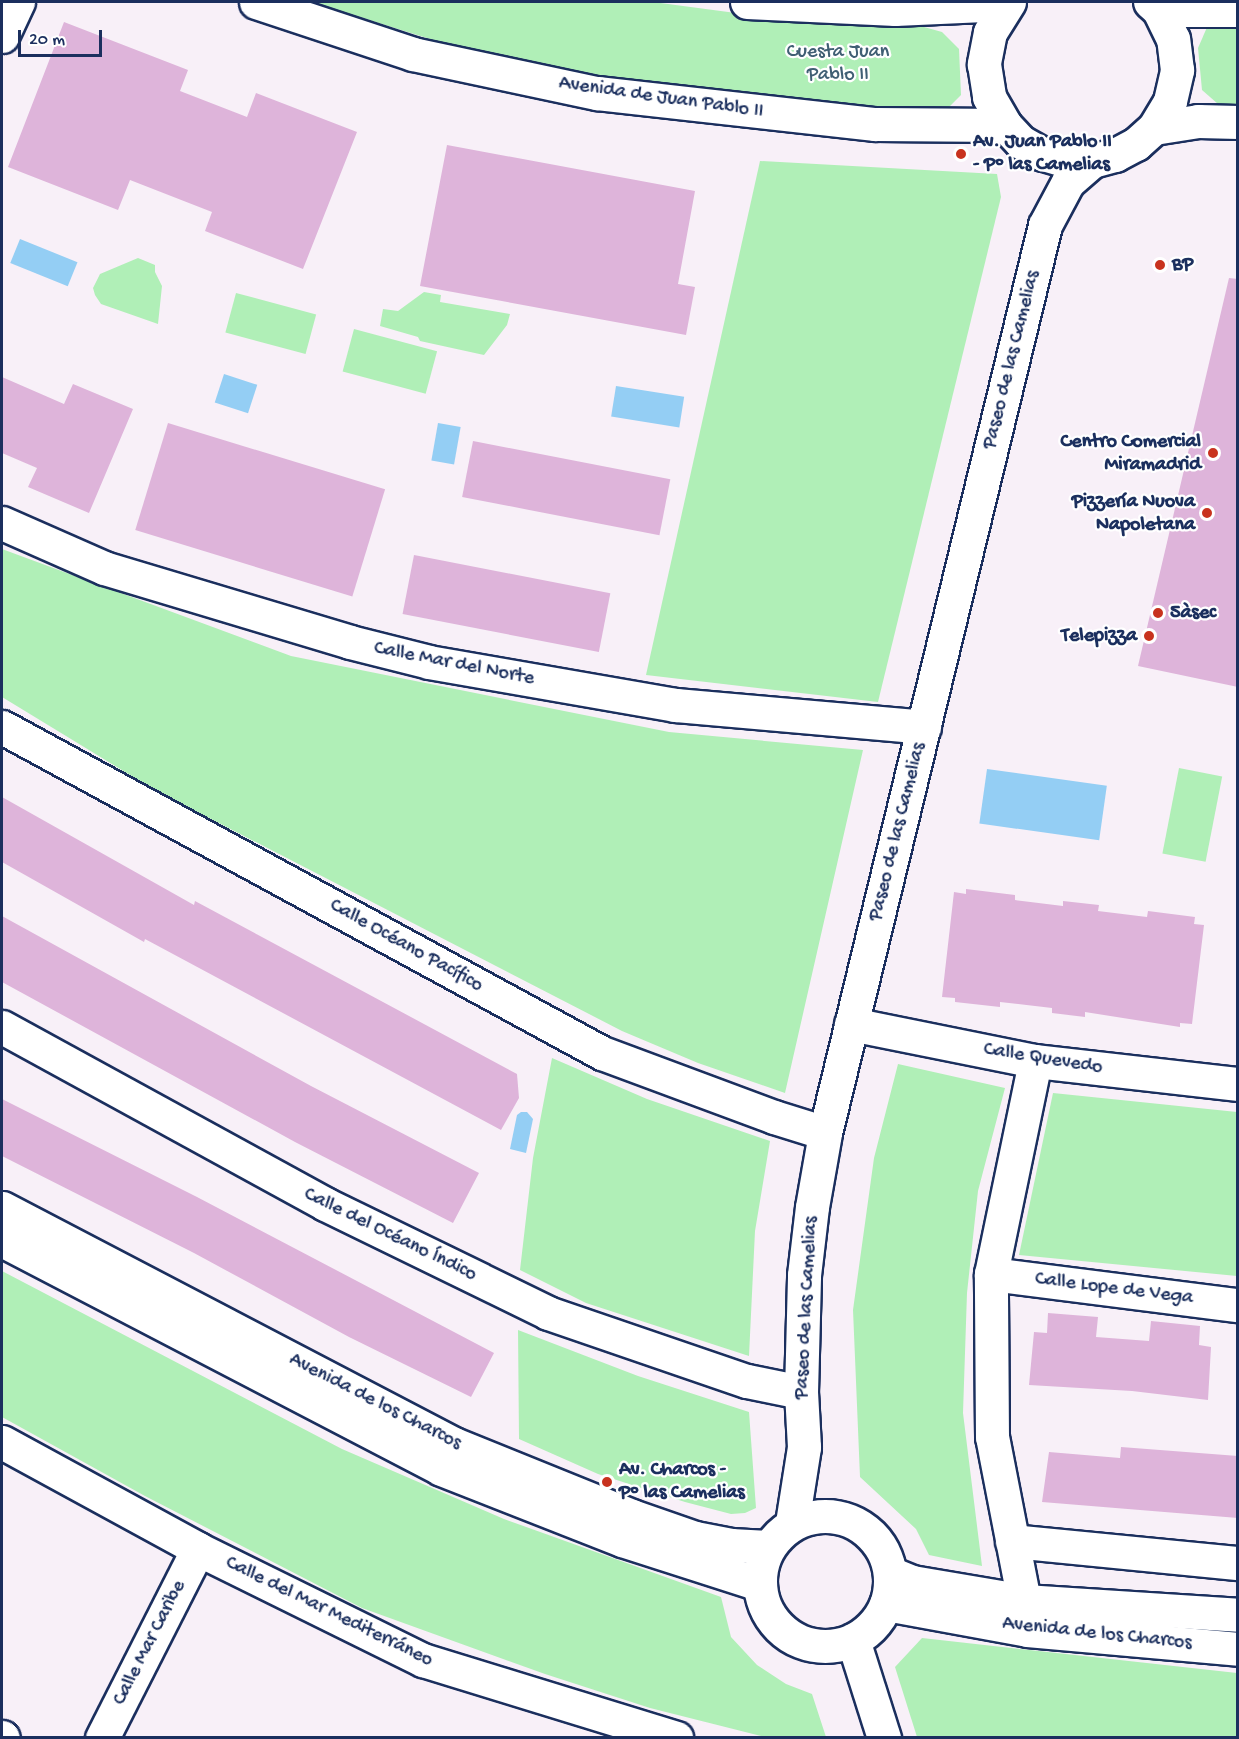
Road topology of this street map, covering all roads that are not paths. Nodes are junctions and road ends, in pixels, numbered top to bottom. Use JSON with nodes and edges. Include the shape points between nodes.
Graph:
{"nodes":[{"id":1,"x":18,"y":2,"type":"edge"},
{"id":2,"x":256,"y":2,"type":"edge"},
{"id":3,"x":747,"y":2,"type":"edge"},
{"id":4,"x":801,"y":3,"type":"edge"},
{"id":5,"x":1008,"y":3,"type":"edge"},
{"id":6,"x":1155,"y":6,"type":"edge"},
{"id":7,"x":1238,"y":10,"type":"edge"},
{"id":8,"x":2,"y":36,"type":"edge"},
{"id":9,"x":1238,"y":122,"type":"edge"},
{"id":10,"x":1154,"y":128,"type":"junction"},
{"id":11,"x":1013,"y":134,"type":"junction"},
{"id":12,"x":1092,"y":161,"type":"junction"},
{"id":13,"x":1045,"y":225,"type":"junction"},
{"id":14,"x":2,"y":523,"type":"edge"},
{"id":15,"x":2,"y":727,"type":"edge"},
{"id":16,"x":924,"y":727,"type":"junction"},
{"id":17,"x":851,"y":1024,"type":"junction"},
{"id":18,"x":2,"y":1027,"type":"edge"},
{"id":19,"x":1035,"y":1061,"type":"junction"},
{"id":20,"x":1238,"y":1084,"type":"edge"},
{"id":21,"x":825,"y":1133,"type":"junction"},
{"id":22,"x":2,"y":1208,"type":"edge"},
{"id":23,"x":2,"y":1240,"type":"edge"},
{"id":24,"x":991,"y":1275,"type":"junction"},
{"id":25,"x":1238,"y":1305,"type":"edge"},
{"id":26,"x":801,"y":1392,"type":"junction"},
{"id":27,"x":2,"y":1442,"type":"edge"},
{"id":28,"x":804,"y":1447,"type":"junction"},
{"id":29,"x":835,"y":1516,"type":"junction"},
{"id":30,"x":792,"y":1523,"type":"junction"},
{"id":31,"x":1012,"y":1541,"type":"junction"},
{"id":32,"x":768,"y":1547,"type":"junction"},
{"id":33,"x":198,"y":1549,"type":"junction"},
{"id":34,"x":1238,"y":1563,"type":"edge"},
{"id":35,"x":759,"y":1584,"type":"junction"},
{"id":36,"x":888,"y":1589,"type":"junction"},
{"id":37,"x":1024,"y":1601,"type":"junction"},
{"id":38,"x":1238,"y":1615,"type":"edge"},
{"id":39,"x":843,"y":1643,"type":"junction"},
{"id":40,"x":1238,"y":1649,"type":"edge"},
{"id":41,"x":102,"y":1737,"type":"edge"},
{"id":42,"x":676,"y":1737,"type":"edge"},
{"id":43,"x":863,"y":1737,"type":"edge"},
{"id":44,"x":884,"y":1737,"type":"edge"}],
"edges":[{"from":1,"to":8,"type":"street"},
{"from":2,"to":11,"type":"street","name":"Avenida de Juan Pablo II","via":[[412,54],[597,93],[875,124]]},
{"from":3,"to":4,"type":"street"},
{"from":4,"to":5,"type":"street","via":[[895,9]]},
{"from":5,"to":11,"type":"street","name":"Paseo de las Camelias","via":[[990,32],[984,64],[989,96]]},
{"from":6,"to":7,"type":"street"},
{"from":6,"to":10,"type":"street","via":[[1173,39],[1177,70],[1170,101]]},
{"from":9,"to":10,"type":"street","via":[[1198,121]]},
{"from":10,"to":12,"type":"street","via":[[1136,144]]},
{"from":11,"to":12,"type":"street","via":[[1043,154],[1067,161]]},
{"from":11,"to":13,"type":"street","name":"Paseo de las Camelias","via":[[1040,172]]},
{"from":12,"to":13,"type":"street","name":"Paseo de las Camelias","via":[[1068,182]]},
{"from":13,"to":16,"type":"street","name":"Paseo de las Camelias"},
{"from":14,"to":16,"type":"street","name":"Calle Mar del Norte","via":[[104,568],[429,662],[675,705]]},
{"from":15,"to":21,"type":"street","name":"Calle Océano Pacífico","via":[[602,1053]]},
{"from":16,"to":17,"type":"street","name":"Paseo de las Camelias"},
{"from":17,"to":19,"type":"street","name":"Calle Quevedo"},
{"from":17,"to":21,"type":"street","name":"Paseo de las Camelias"},
{"from":18,"to":26,"type":"street","name":"Calle del Océano Índico","via":[[325,1204],[548,1313],[747,1381]]},
{"from":19,"to":20,"type":"street","name":"Calle Quevedo"},
{"from":19,"to":24,"type":"street"},
{"from":21,"to":26,"type":"street","name":"Paseo de las Camelias","via":[[804,1275]]},
{"from":22,"to":32,"type":"street","name":"Avenida de los Charcos","via":[[454,1444],[695,1538]]},
{"from":23,"to":35,"type":"street","name":"Avenida de los Charcos","via":[[441,1468],[622,1540]]},
{"from":24,"to":25,"type":"street","name":"Calle Lope de Vega"},
{"from":24,"to":31,"type":"street","via":[[992,1437]]},
{"from":26,"to":28,"type":"street","name":"Paseo de las Camelias"},
{"from":27,"to":33,"type":"street","name":"Calle del Mar Mediterráneo"},
{"from":28,"to":29,"type":"street"},
{"from":28,"to":30,"type":"street"},
{"from":29,"to":30,"type":"street","via":[[807,1517]]},
{"from":29,"to":36,"type":"street","via":[[861,1526],[874,1538],[885,1554]]},
{"from":30,"to":32,"type":"street"},
{"from":31,"to":34,"type":"street"},
{"from":31,"to":37,"type":"street"},
{"from":32,"to":35,"type":"street"},
{"from":33,"to":41,"type":"street","name":"Calle Mar Caribe"},
{"from":33,"to":42,"type":"street","name":"Calle del Mar Mediterráneo","via":[[423,1660]]},
{"from":35,"to":39,"type":"street","via":[[762,1602],[784,1632],[802,1642]]},
{"from":36,"to":37,"type":"street","name":"Avenida de los Charcos","via":[[912,1582]]},
{"from":36,"to":39,"type":"street","via":[[871,1627]]},
{"from":36,"to":40,"type":"street","name":"Avenida de los Charcos","via":[[1027,1630]]},
{"from":37,"to":38,"type":"street","name":"Avenida de los Charcos"},
{"from":39,"to":43,"type":"street"},
{"from":39,"to":44,"type":"street"}]}
